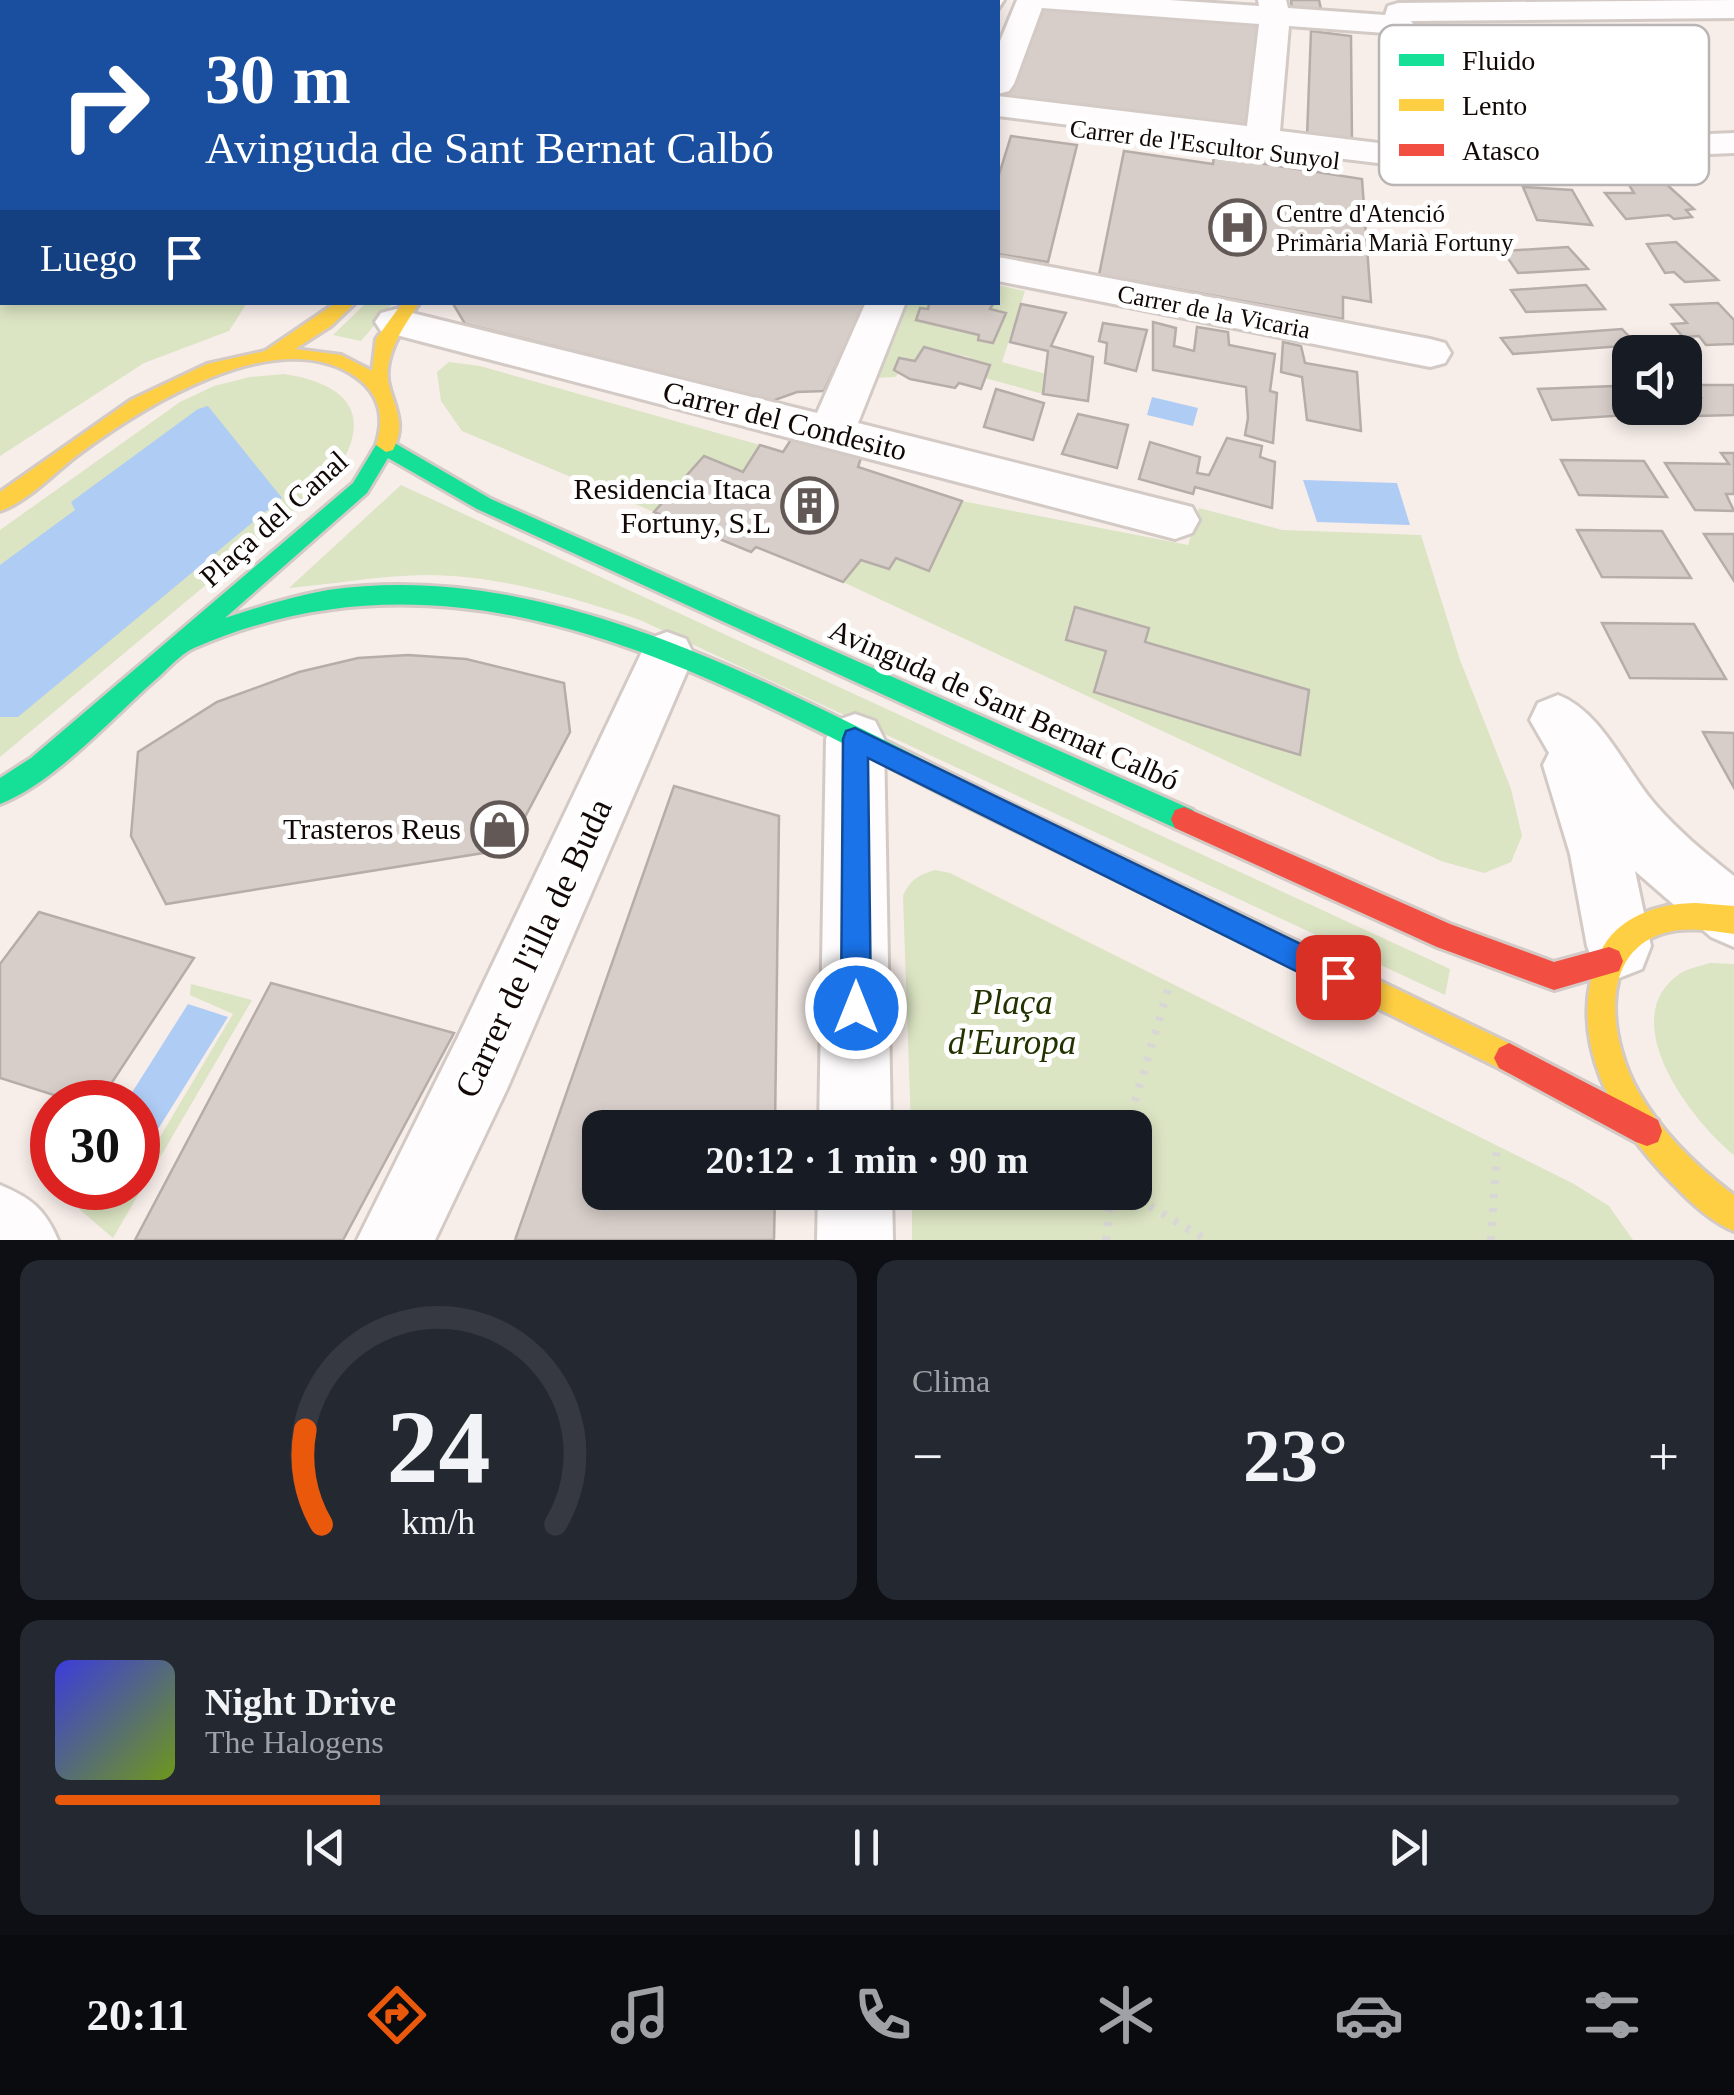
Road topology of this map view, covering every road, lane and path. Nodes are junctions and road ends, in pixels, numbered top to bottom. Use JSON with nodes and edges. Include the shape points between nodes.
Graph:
{"nodes":[{"id":1,"x":1030,"y":0,"type":"edge"},
{"id":2,"x":1044,"y":0,"type":"edge"},
{"id":3,"x":1076,"y":1,"type":"edge"},
{"id":4,"x":1273,"y":7,"type":"edge"},
{"id":5,"x":1734,"y":9,"type":"edge"},
{"id":6,"x":1000,"y":79,"type":"edge"},
{"id":7,"x":1000,"y":106,"type":"edge"},
{"id":8,"x":1000,"y":116,"type":"edge"},
{"id":9,"x":1260,"y":144,"type":"junction"},
{"id":10,"x":1379,"y":160,"type":"edge"},
{"id":11,"x":1000,"y":269,"type":"edge"},
{"id":12,"x":346,"y":305,"type":"edge"},
{"id":13,"x":885,"y":305,"type":"edge"},
{"id":14,"x":404,"y":312,"type":"edge"},
{"id":15,"x":1430,"y":353,"type":"dead end"},
{"id":16,"x":272,"y":354,"type":"junction"},
{"id":17,"x":379,"y":387,"type":"junction"},
{"id":18,"x":831,"y":433,"type":"junction"},
{"id":19,"x":386,"y":448,"type":"junction"},
{"id":20,"x":0,"y":503,"type":"edge"},
{"id":21,"x":1175,"y":520,"type":"dead end"},
{"id":22,"x":181,"y":643,"type":"junction"},
{"id":23,"x":668,"y":655,"type":"junction"},
{"id":24,"x":855,"y":739,"type":"junction"},
{"id":25,"x":5,"y":792,"type":"edge"},
{"id":26,"x":1734,"y":918,"type":"edge"},
{"id":27,"x":1614,"y":953,"type":"junction"},
{"id":28,"x":1170,"y":983,"type":"dead end"},
{"id":29,"x":856,"y":1110,"type":"edge"},
{"id":30,"x":1133,"y":1110,"type":"edge"},
{"id":31,"x":1647,"y":1131,"type":"junction"},
{"id":32,"x":1497,"y":1146,"type":"dead end"},
{"id":33,"x":1671,"y":1162,"type":"junction"},
{"id":34,"x":1689,"y":1206,"type":"dead end"},
{"id":35,"x":1152,"y":1207,"type":"edge"},
{"id":36,"x":855,"y":1210,"type":"edge"},
{"id":37,"x":1109,"y":1210,"type":"edge"},
{"id":38,"x":1734,"y":1215,"type":"edge"},
{"id":39,"x":0,"y":1222,"type":"edge"},
{"id":40,"x":20,"y":1240,"type":"edge"},
{"id":41,"x":395,"y":1240,"type":"edge"},
{"id":42,"x":855,"y":1240,"type":"edge"},
{"id":43,"x":1106,"y":1240,"type":"edge"},
{"id":44,"x":1207,"y":1240,"type":"edge"},
{"id":45,"x":1491,"y":1240,"type":"edge"}],
"edges":[{"from":1,"to":6,"type":"street"},
{"from":2,"to":3,"type":"street"},
{"from":3,"to":4,"type":"street"},
{"from":4,"to":5,"type":"street","via":[[1398,18]]},
{"from":4,"to":9,"type":"street"},
{"from":7,"to":9,"type":"street","name":"Carrer de l'Escultor Sunyol"},
{"from":8,"to":9,"type":"street","name":"Carrer de l'Escultor Sunyol"},
{"from":9,"to":10,"type":"street","name":"Carrer de l'Escultor Sunyol"},
{"from":11,"to":15,"type":"street","name":"Carrer de la Vicaria"},
{"from":12,"to":16,"type":"main road"},
{"from":13,"to":18,"type":"street"},
{"from":14,"to":17,"type":"main road","via":[[385,340]]},
{"from":14,"to":18,"type":"street","name":"Carrer del Condesito"},
{"from":16,"to":17,"type":"main road","via":[[334,358],[365,372]]},
{"from":16,"to":20,"type":"main road","via":[[204,370],[160,391]]},
{"from":17,"to":19,"type":"main road","name":"Plaça del Canal","via":[[392,422]]},
{"from":18,"to":21,"type":"street","name":"Carrer del Condesito"},
{"from":19,"to":22,"type":"main road","name":"Plaça del Canal","via":[[360,488]]},
{"from":19,"to":27,"type":"main road","name":"Avinguda de Sant Bernat Calbó","via":[[484,504],[1447,936],[1554,976]]},
{"from":22,"to":23,"type":"main road","via":[[345,597],[441,594],[557,614]]},
{"from":22,"to":25,"type":"main road","name":"Plaça del Canal"},
{"from":23,"to":24,"type":"main road"},
{"from":23,"to":41,"type":"street","name":"Carrer de l'illa de Buda"},
{"from":24,"to":29,"type":"street"},
{"from":24,"to":31,"type":"main road"},
{"from":26,"to":27,"type":"main road","name":"Avinguda de Sant Bernat Calbó","via":[[1692,915],[1650,923]]},
{"from":26,"to":27,"type":"street","via":[[1668,863],[1558,720],[1601,854]]},
{"from":27,"to":31,"type":"main road","via":[[1600,995],[1602,1036],[1618,1083]]},
{"from":28,"to":30,"type":"path"},
{"from":31,"to":33,"type":"main road"},
{"from":32,"to":45,"type":"path"},
{"from":33,"to":34,"type":"main road"},
{"from":33,"to":38,"type":"main road"},
{"from":35,"to":44,"type":"path"},
{"from":36,"to":42,"type":"street"},
{"from":37,"to":43,"type":"path"},
{"from":39,"to":40,"type":"street"}]}
